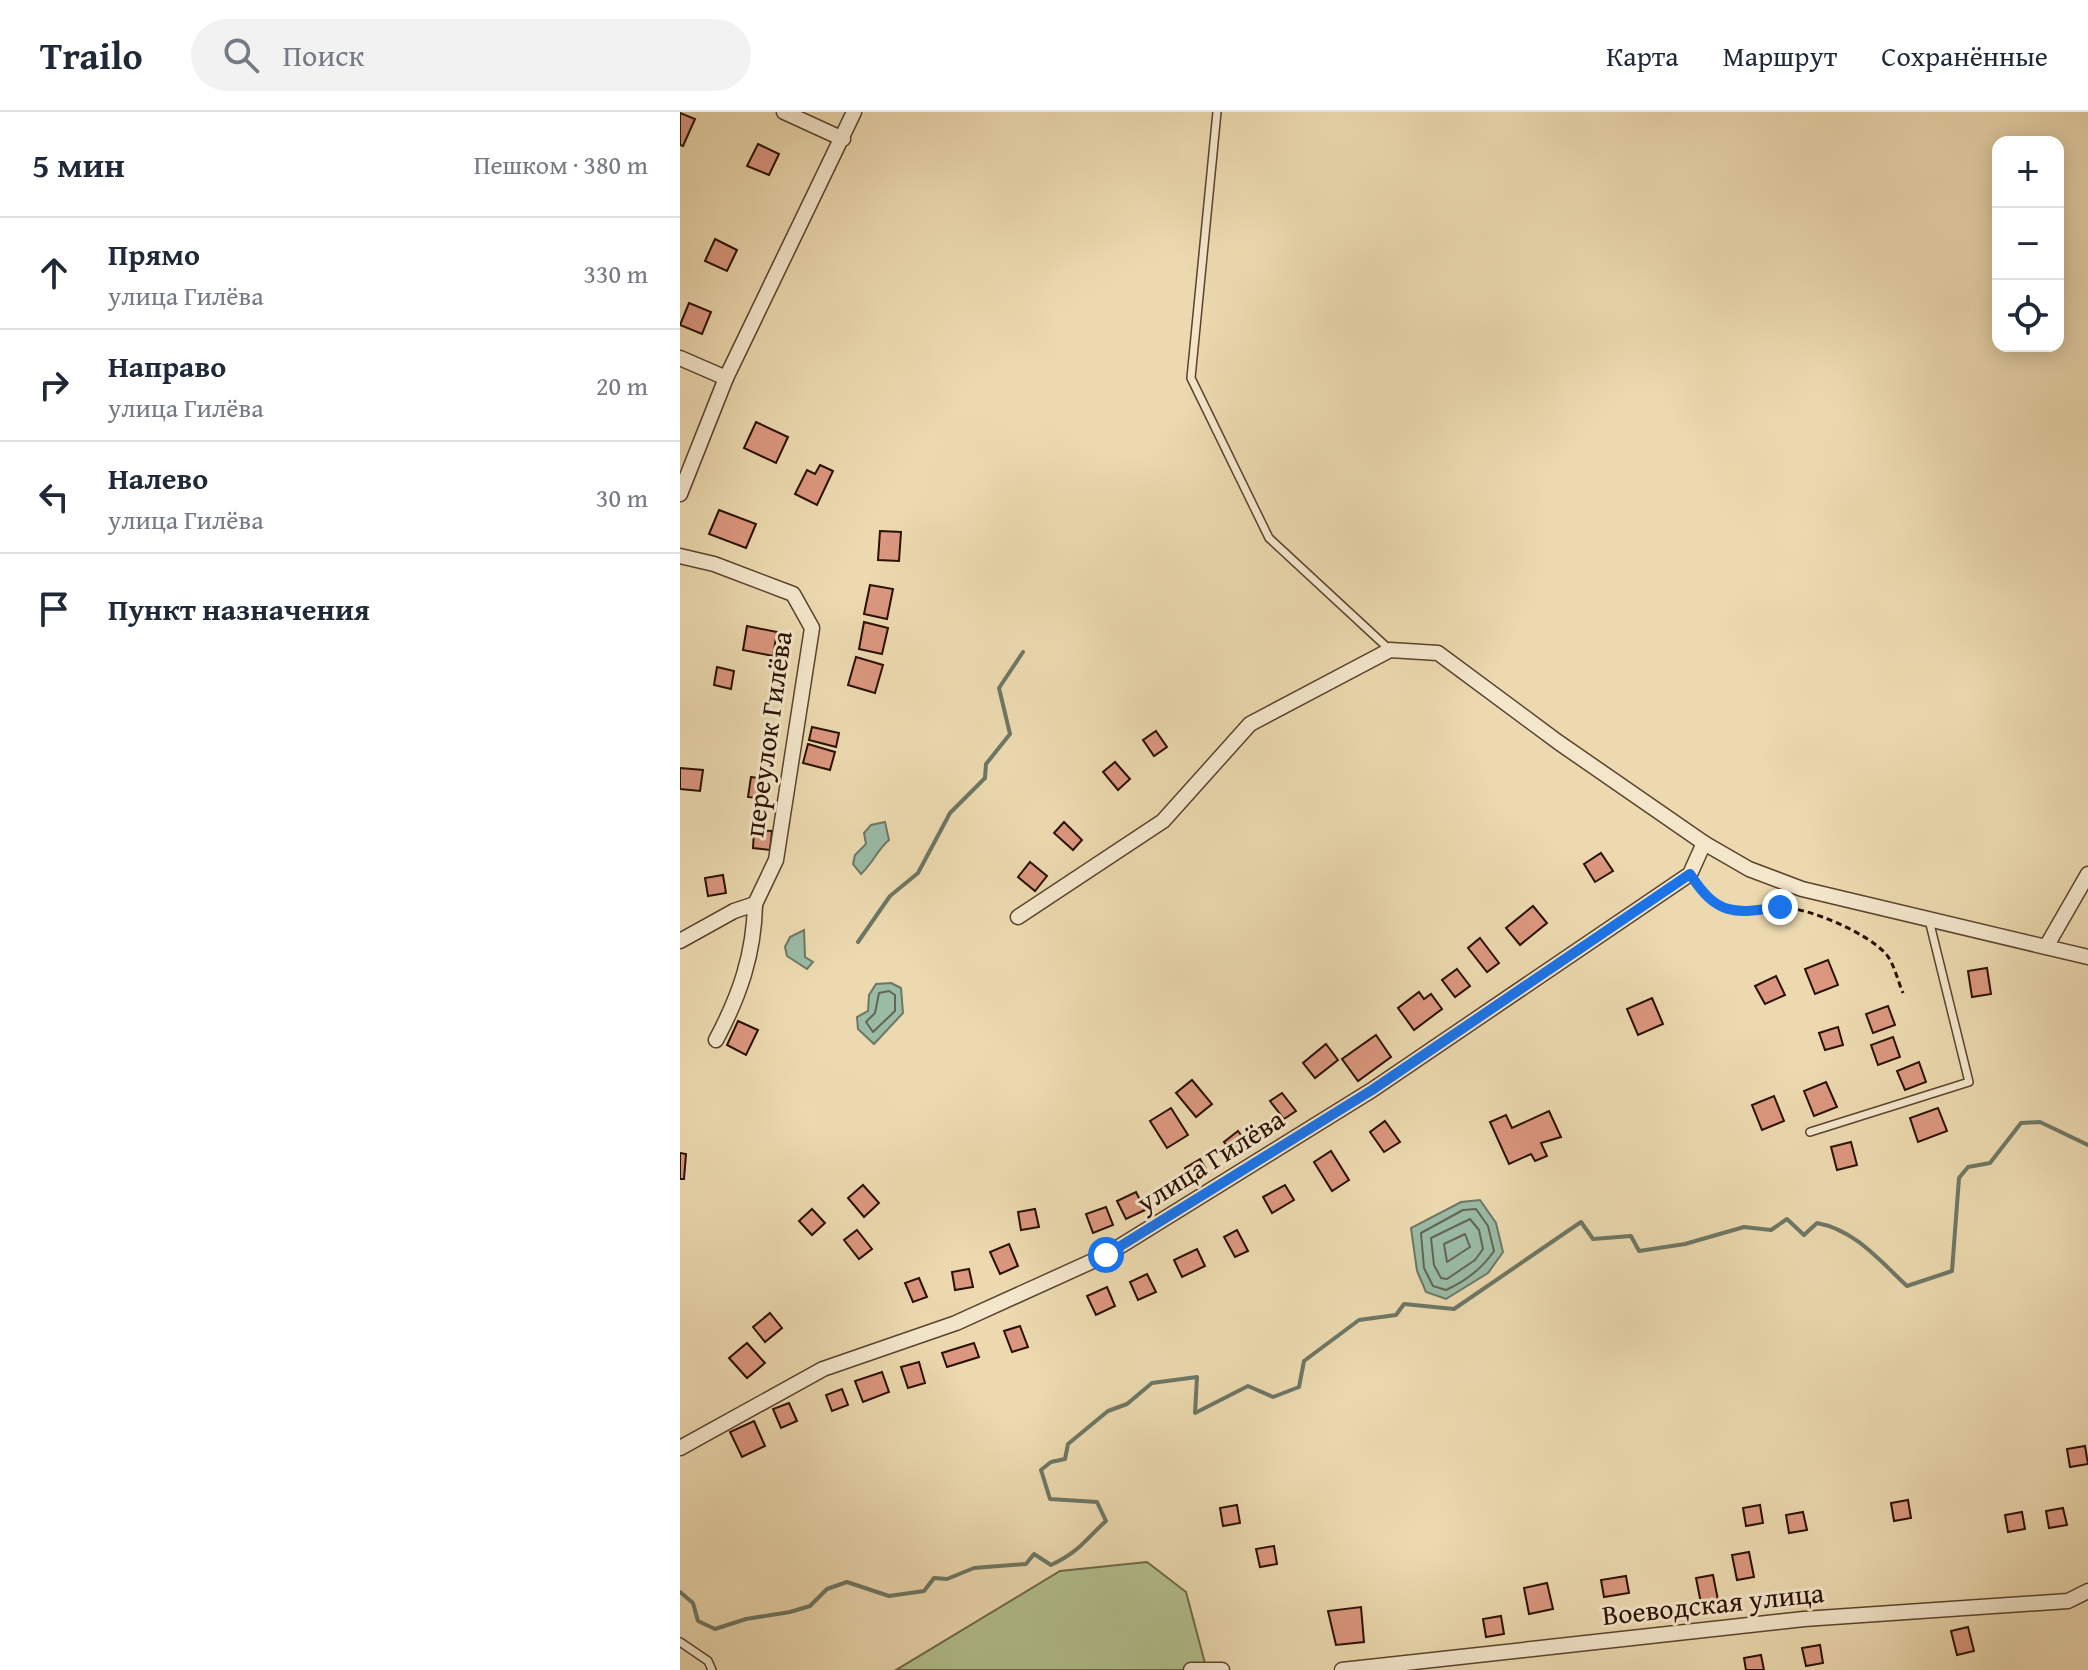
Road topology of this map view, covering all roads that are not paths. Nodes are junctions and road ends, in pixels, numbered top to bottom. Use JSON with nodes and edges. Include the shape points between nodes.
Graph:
{"nodes":[{"id":1,"x":784,"y":112,"type":"edge"},
{"id":2,"x":854,"y":112,"type":"edge"},
{"id":3,"x":1217,"y":112,"type":"edge"},
{"id":4,"x":843,"y":139,"type":"junction"},
{"id":5,"x":680,"y":358,"type":"edge"},
{"id":6,"x":726,"y":378,"type":"junction"},
{"id":7,"x":680,"y":494,"type":"edge"},
{"id":8,"x":680,"y":556,"type":"edge"},
{"id":9,"x":1390,"y":650,"type":"junction"},
{"id":10,"x":1704,"y":843,"type":"junction"},
{"id":11,"x":2088,"y":874,"type":"edge"},
{"id":12,"x":755,"y":904,"type":"junction"},
{"id":13,"x":1018,"y":917,"type":"dead end"},
{"id":14,"x":1929,"y":919,"type":"junction"},
{"id":15,"x":680,"y":941,"type":"edge"},
{"id":16,"x":2046,"y":947,"type":"junction"},
{"id":17,"x":2088,"y":957,"type":"edge"},
{"id":18,"x":716,"y":1040,"type":"dead end"},
{"id":19,"x":1810,"y":1132,"type":"dead end"},
{"id":20,"x":680,"y":1448,"type":"edge"},
{"id":21,"x":2088,"y":1591,"type":"edge"},
{"id":22,"x":680,"y":1642,"type":"edge"},
{"id":23,"x":712,"y":1670,"type":"edge"},
{"id":24,"x":1191,"y":1670,"type":"edge"},
{"id":25,"x":1222,"y":1670,"type":"edge"},
{"id":26,"x":1342,"y":1670,"type":"edge"}],
"edges":[{"from":1,"to":4,"type":"street"},
{"from":2,"to":4,"type":"street"},
{"from":3,"to":9,"type":"lane","via":[[1191,378],[1269,538]]},
{"from":4,"to":6,"type":"street"},
{"from":5,"to":6,"type":"street"},
{"from":6,"to":7,"type":"street"},
{"from":8,"to":12,"type":"street","name":"переулок Гилёва","via":[[793,594],[812,628],[776,860]]},
{"from":9,"to":10,"type":"street","via":[[1438,653]]},
{"from":9,"to":13,"type":"street","via":[[1250,724],[1163,821]]},
{"from":10,"to":14,"type":"street","via":[[1749,869],[1802,889]]},
{"from":10,"to":20,"type":"street","name":"улица Гилёва","via":[[1690,874],[1372,1090],[1106,1255],[956,1323],[823,1369]]},
{"from":11,"to":16,"type":"street"},
{"from":12,"to":15,"type":"street"},
{"from":12,"to":18,"type":"street","name":"переулок Гилёва","via":[[754,938],[740,997]]},
{"from":14,"to":16,"type":"street"},
{"from":14,"to":19,"type":"lane","via":[[1969,1082]]},
{"from":16,"to":17,"type":"street"},
{"from":21,"to":26,"type":"street","name":"Воеводская улица","via":[[2068,1601],[1804,1619]]},
{"from":22,"to":23,"type":"lane","via":[[708,1661]]},
{"from":24,"to":25,"type":"street"}]}
